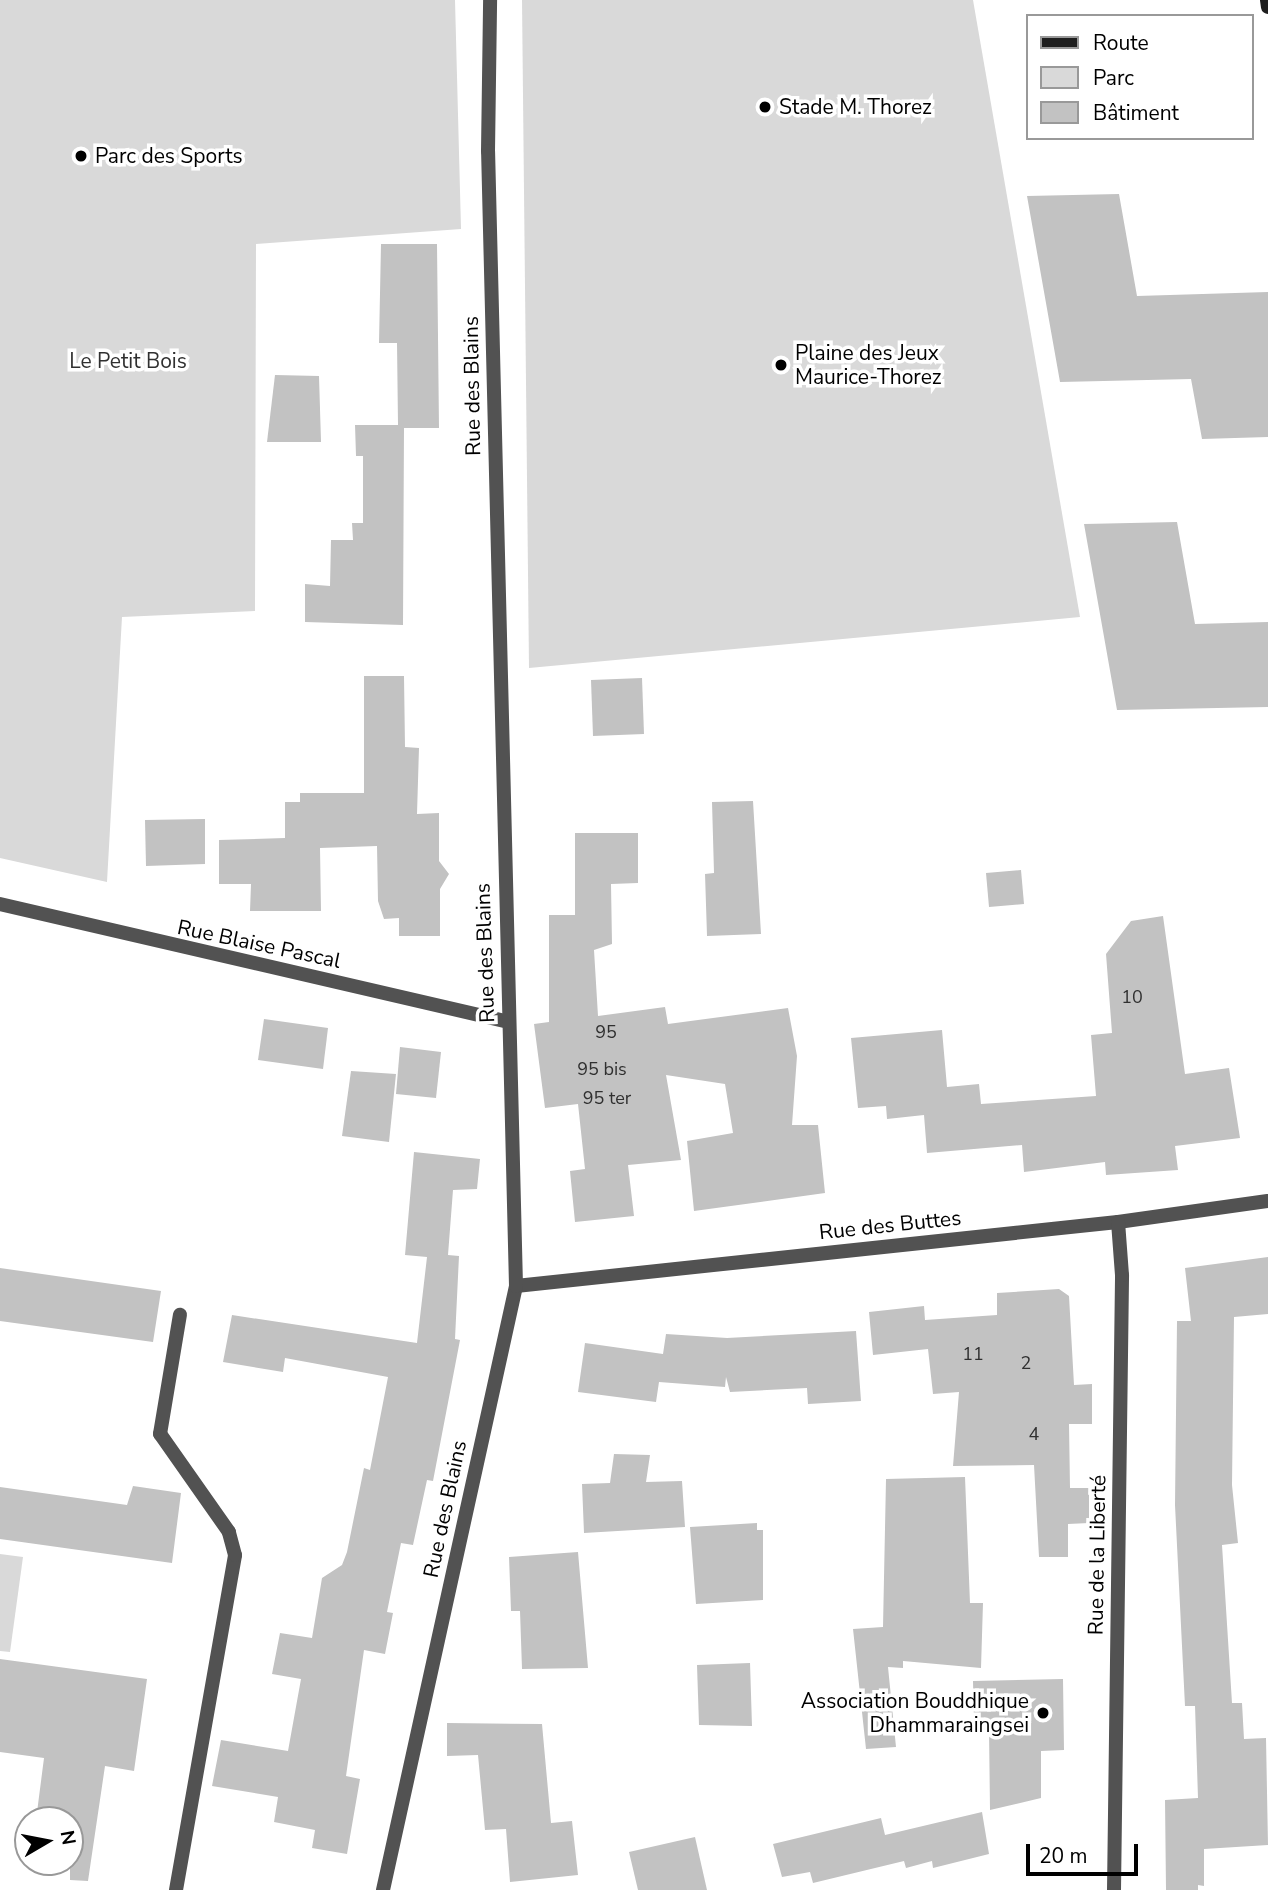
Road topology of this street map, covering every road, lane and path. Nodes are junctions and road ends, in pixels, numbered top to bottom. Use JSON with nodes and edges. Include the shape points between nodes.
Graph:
{"nodes":[{"id":1,"x":490,"y":0,"type":"edge"},
{"id":2,"x":1267,"y":0,"type":"edge"},
{"id":3,"x":1268,"y":7,"type":"edge"},
{"id":4,"x":0,"y":904,"type":"edge"},
{"id":5,"x":509,"y":1022,"type":"junction"},
{"id":6,"x":1268,"y":1201,"type":"edge"},
{"id":7,"x":1118,"y":1222,"type":"junction"},
{"id":8,"x":516,"y":1286,"type":"junction"},
{"id":9,"x":180,"y":1315,"type":"dead end"},
{"id":10,"x":176,"y":1890,"type":"edge"},
{"id":11,"x":383,"y":1890,"type":"edge"},
{"id":12,"x":1115,"y":1890,"type":"edge"}],
"edges":[{"from":1,"to":5,"type":"street","name":"Rue des Blains","via":[[488,151]]},
{"from":2,"to":3,"type":"main road"},
{"from":4,"to":5,"type":"street","name":"Rue Blaise Pascal"},
{"from":5,"to":8,"type":"street","name":"Rue des Blains"},
{"from":6,"to":7,"type":"street","name":"Rue des Buttes"},
{"from":7,"to":8,"type":"street","name":"Rue des Buttes"},
{"from":7,"to":12,"type":"street","name":"Rue de la Liberté","via":[[1122,1275]]},
{"from":8,"to":11,"type":"street","name":"Rue des Blains"},
{"from":9,"to":10,"type":"street","via":[[160,1434],[229,1532],[235,1555]]}]}
